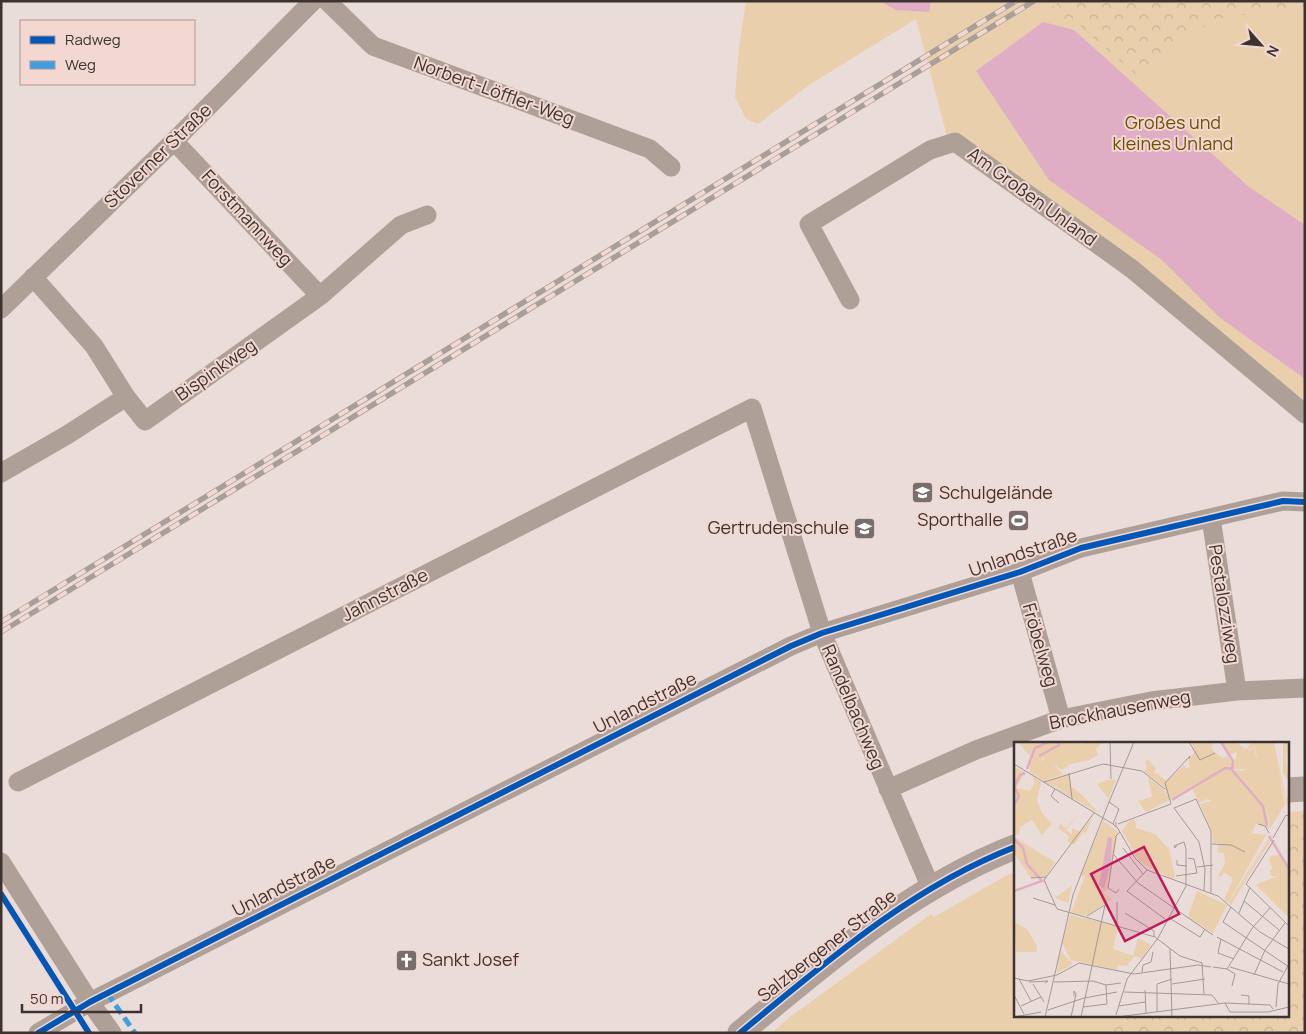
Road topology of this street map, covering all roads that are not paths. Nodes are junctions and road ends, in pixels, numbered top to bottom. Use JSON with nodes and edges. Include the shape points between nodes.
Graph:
{"nodes":[{"id":1,"x":313,"y":1,"type":"edge"},
{"id":2,"x":327,"y":1,"type":"edge"},
{"id":3,"x":174,"y":141,"type":"junction"},
{"id":4,"x":671,"y":167,"type":"dead end"},
{"id":5,"x":427,"y":214,"type":"dead end"},
{"id":6,"x":33,"y":277,"type":"junction"},
{"id":7,"x":320,"y":296,"type":"junction"},
{"id":8,"x":850,"y":300,"type":"dead end"},
{"id":9,"x":1,"y":309,"type":"edge"},
{"id":10,"x":126,"y":397,"type":"junction"},
{"id":11,"x":752,"y":408,"type":"joint"},
{"id":12,"x":1305,"y":414,"type":"edge"},
{"id":13,"x":1,"y":473,"type":"edge"},
{"id":14,"x":1305,"y":502,"type":"edge"},
{"id":15,"x":1211,"y":518,"type":"junction"},
{"id":16,"x":1020,"y":572,"type":"junction"},
{"id":17,"x":822,"y":633,"type":"junction"},
{"id":18,"x":1305,"y":688,"type":"edge"},
{"id":19,"x":1237,"y":690,"type":"junction"},
{"id":20,"x":1061,"y":718,"type":"junction"},
{"id":21,"x":18,"y":782,"type":"dead end"},
{"id":22,"x":888,"y":789,"type":"junction"},
{"id":23,"x":1305,"y":789,"type":"edge"},
{"id":24,"x":1288,"y":790,"type":"edge"},
{"id":25,"x":1014,"y":848,"type":"edge"},
{"id":26,"x":1,"y":862,"type":"edge"},
{"id":27,"x":931,"y":888,"type":"junction"},
{"id":28,"x":90,"y":1002,"type":"junction"},
{"id":29,"x":38,"y":1033,"type":"edge"},
{"id":30,"x":112,"y":1033,"type":"edge"},
{"id":31,"x":740,"y":1033,"type":"edge"}],
"edges":[{"from":1,"to":3,"type":"street","name":"Stoverner Straße"},
{"from":2,"to":4,"type":"street","name":"Norbert-Löffler-Weg","via":[[373,46],[650,149]]},
{"from":3,"to":6,"type":"street","name":"Stoverner Straße"},
{"from":3,"to":7,"type":"street","name":"Forstmannweg"},
{"from":5,"to":7,"type":"street","name":"Bispinkweg","via":[[401,226]]},
{"from":6,"to":9,"type":"street","name":"Stoverner Straße"},
{"from":6,"to":10,"type":"street","via":[[94,346]]},
{"from":7,"to":10,"type":"street","name":"Bispinkweg","via":[[145,421]]},
{"from":8,"to":12,"type":"street","name":"Am Großen Unland","via":[[808,224],[930,150],[955,142],[1132,269]]},
{"from":10,"to":13,"type":"street"},
{"from":11,"to":17,"type":"street","name":"Randelbachweg"},
{"from":11,"to":21,"type":"street","name":"Jahnstraße"},
{"from":14,"to":15,"type":"street","name":"Unlandstraße","via":[[1283,501]]},
{"from":15,"to":16,"type":"street","name":"Unlandstraße","via":[[1081,548]]},
{"from":15,"to":19,"type":"street","name":"Pestalozziweg"},
{"from":16,"to":17,"type":"street","name":"Unlandstraße"},
{"from":16,"to":20,"type":"street","name":"Fröbelweg"},
{"from":17,"to":22,"type":"street","name":"Randelbachweg"},
{"from":17,"to":28,"type":"street","name":"Unlandstraße","via":[[782,650]]},
{"from":18,"to":19,"type":"street","name":"Brockhausenweg"},
{"from":19,"to":20,"type":"street","name":"Brockhausenweg","via":[[1151,701]]},
{"from":20,"to":22,"type":"street","name":"Brockhausenweg","via":[[976,750]]},
{"from":22,"to":27,"type":"street","name":"Randelbachweg"},
{"from":23,"to":24,"type":"main road"},
{"from":25,"to":27,"type":"main road","name":"Salzbergener Straße","via":[[988,858]]},
{"from":26,"to":28,"type":"street"},
{"from":27,"to":31,"type":"main road","name":"Salzbergener Straße","via":[[834,956]]},
{"from":28,"to":29,"type":"street","name":"Unlandstraße"},
{"from":28,"to":30,"type":"street"}]}
